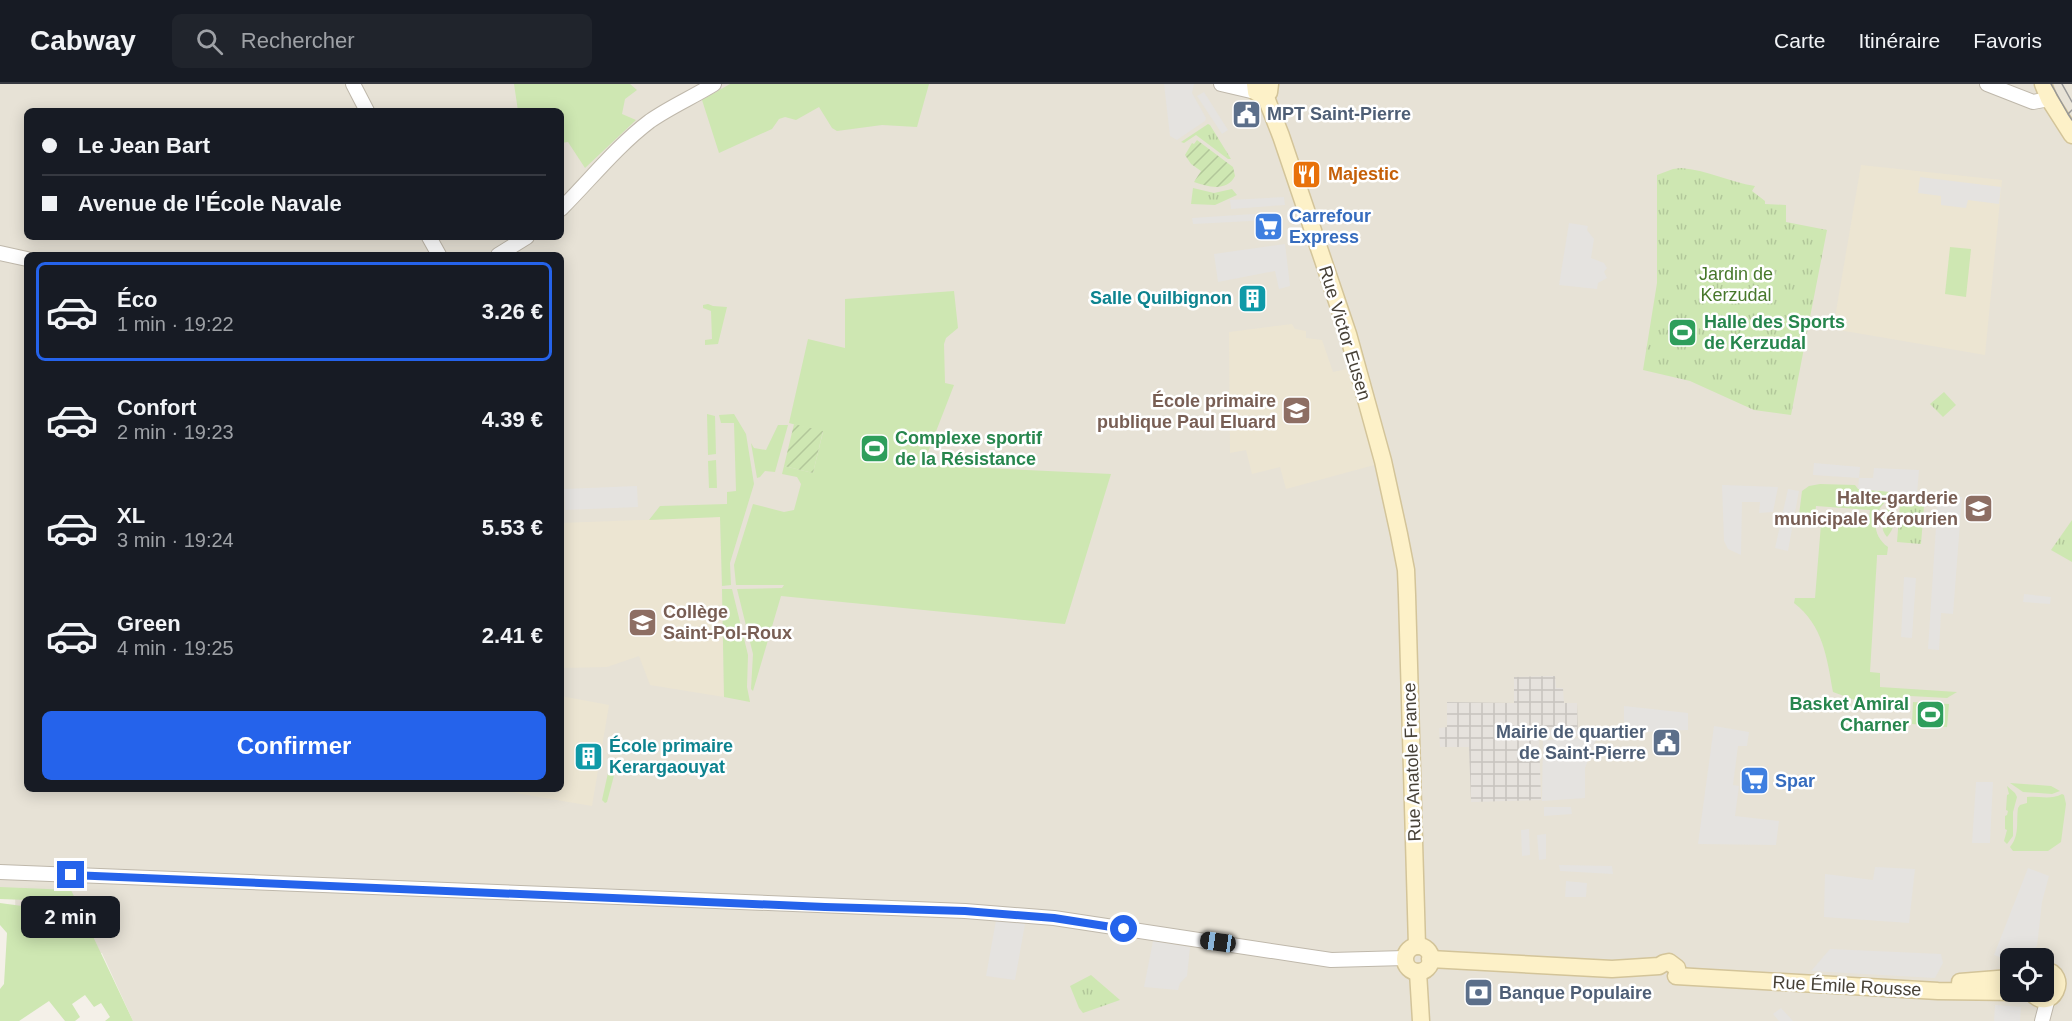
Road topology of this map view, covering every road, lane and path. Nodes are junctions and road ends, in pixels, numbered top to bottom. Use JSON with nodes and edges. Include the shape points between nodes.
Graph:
{"nodes":[{"id":1,"x":353,"y":84,"type":"edge"},
{"id":2,"x":1221,"y":84,"type":"edge"},
{"id":3,"x":1987,"y":84,"type":"edge"},
{"id":4,"x":711,"y":86,"type":"edge"},
{"id":5,"x":1261,"y":88,"type":"edge"},
{"id":6,"x":2046,"y":91,"type":"edge"},
{"id":7,"x":365,"y":108,"type":"edge"},
{"id":8,"x":2072,"y":135,"type":"edge"},
{"id":9,"x":564,"y":206,"type":"edge"},
{"id":10,"x":522,"y":240,"type":"edge"},
{"id":11,"x":503,"y":252,"type":"edge"},
{"id":12,"x":0,"y":253,"type":"edge"},
{"id":13,"x":24,"y":258,"type":"edge"},
{"id":14,"x":1406,"y":578,"type":"joint"},
{"id":15,"x":0,"y":872,"type":"edge"},
{"id":16,"x":1411,"y":952,"type":"junction"},
{"id":17,"x":1430,"y":959,"type":"junction"},
{"id":18,"x":1418,"y":972,"type":"junction"},
{"id":19,"x":1668,"y":972,"type":"junction"},
{"id":20,"x":2000,"y":979,"type":"edge"},
{"id":21,"x":2000,"y":992,"type":"edge"},
{"id":22,"x":2047,"y":1002,"type":"edge"},
{"id":23,"x":1422,"y":1021,"type":"edge"},
{"id":24,"x":2040,"y":1021,"type":"edge"}],
"edges":[{"from":1,"to":7,"type":"street"},
{"from":2,"to":5,"type":"street","via":[[1251,91]]},
{"from":3,"to":6,"type":"street","via":[[2033,102]]},
{"from":4,"to":9,"type":"street","via":[[648,123]]},
{"from":5,"to":14,"type":"main road","name":"Rue Victor Eusen","via":[[1348,334],[1383,461]]},
{"from":6,"to":8,"type":"main road"},
{"from":10,"to":11,"type":"street"},
{"from":12,"to":13,"type":"street"},
{"from":14,"to":16,"type":"main road","name":"Rue Anatole France"},
{"from":15,"to":16,"type":"street","via":[[965,911],[1054,918],[1331,960]]},
{"from":16,"to":17,"type":"main road","via":[[1425,948]]},
{"from":16,"to":18,"type":"main road","via":[[1409,969]]},
{"from":17,"to":18,"type":"main road","via":[[1428,967]]},
{"from":17,"to":19,"type":"main road","name":"Rue Émile Rousse"},
{"from":18,"to":23,"type":"main road"},
{"from":19,"to":20,"type":"main road","name":"Rue Émile Rousse","via":[[1924,984]]},
{"from":19,"to":21,"type":"main road","name":"Rue Émile Rousse"},
{"from":22,"to":24,"type":"street"}]}
